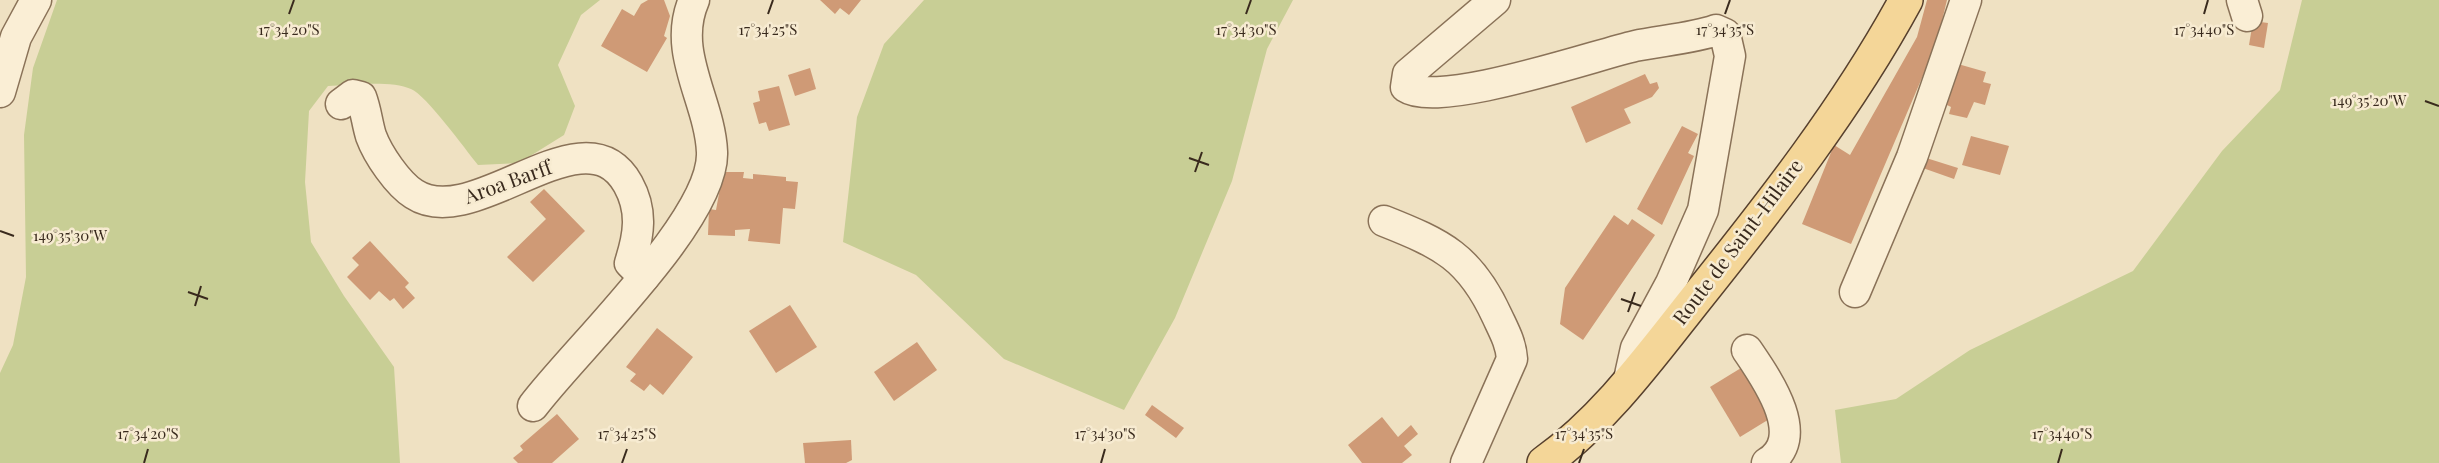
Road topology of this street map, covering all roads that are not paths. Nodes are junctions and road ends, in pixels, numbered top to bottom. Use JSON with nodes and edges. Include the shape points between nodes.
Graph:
{"nodes":[{"id":1,"x":21,"y":0,"type":"edge"},
{"id":2,"x":36,"y":0,"type":"edge"},
{"id":3,"x":694,"y":0,"type":"edge"},
{"id":4,"x":1496,"y":0,"type":"edge"},
{"id":5,"x":1906,"y":0,"type":"edge"},
{"id":6,"x":1966,"y":0,"type":"edge"},
{"id":7,"x":8,"y":39,"type":"edge"},
{"id":8,"x":0,"y":92,"type":"edge"},
{"id":9,"x":341,"y":104,"type":"dead end"},
{"id":10,"x":1384,"y":221,"type":"dead end"},
{"id":11,"x":645,"y":278,"type":"junction"},
{"id":12,"x":1855,"y":292,"type":"dead end"},
{"id":13,"x":1747,"y":350,"type":"dead end"},
{"id":14,"x":1628,"y":384,"type":"junction"},
{"id":15,"x":533,"y":406,"type":"dead end"},
{"id":16,"x":1466,"y":463,"type":"edge"},
{"id":17,"x":1545,"y":463,"type":"edge"},
{"id":18,"x":1767,"y":463,"type":"edge"}],
"edges":[{"from":1,"to":7,"type":"street"},
{"from":2,"to":7,"type":"street"},
{"from":3,"to":11,"type":"street","via":[[687,31],[689,60],[712,152],[710,174],[673,240]]},
{"from":4,"to":14,"type":"street","via":[[1408,74],[1406,87],[1424,94],[1502,83],[1628,48],[1716,30],[1725,34],[1729,43],[1723,107],[1703,210],[1671,283],[1636,348]]},
{"from":5,"to":14,"type":"main road","name":"Route de Saint-Hilaire","via":[[1847,98],[1737,248]]},
{"from":6,"to":12,"type":"street","via":[[1912,157]]},
{"from":7,"to":8,"type":"street"},
{"from":9,"to":11,"type":"street","name":"Aroa Barff","via":[[353,95],[362,97],[372,139],[386,162],[414,194],[430,201],[464,199],[564,162],[599,159],[622,174],[632,192],[639,213],[639,232],[630,263]]},
{"from":10,"to":16,"type":"street","via":[[1459,258],[1490,301],[1511,344],[1512,359]]},
{"from":11,"to":15,"type":"street"},
{"from":13,"to":18,"type":"street","via":[[1764,374],[1782,414],[1784,446]]},
{"from":14,"to":17,"type":"main road","name":"Route de Saint-Hilaire","via":[[1599,416]]}]}
